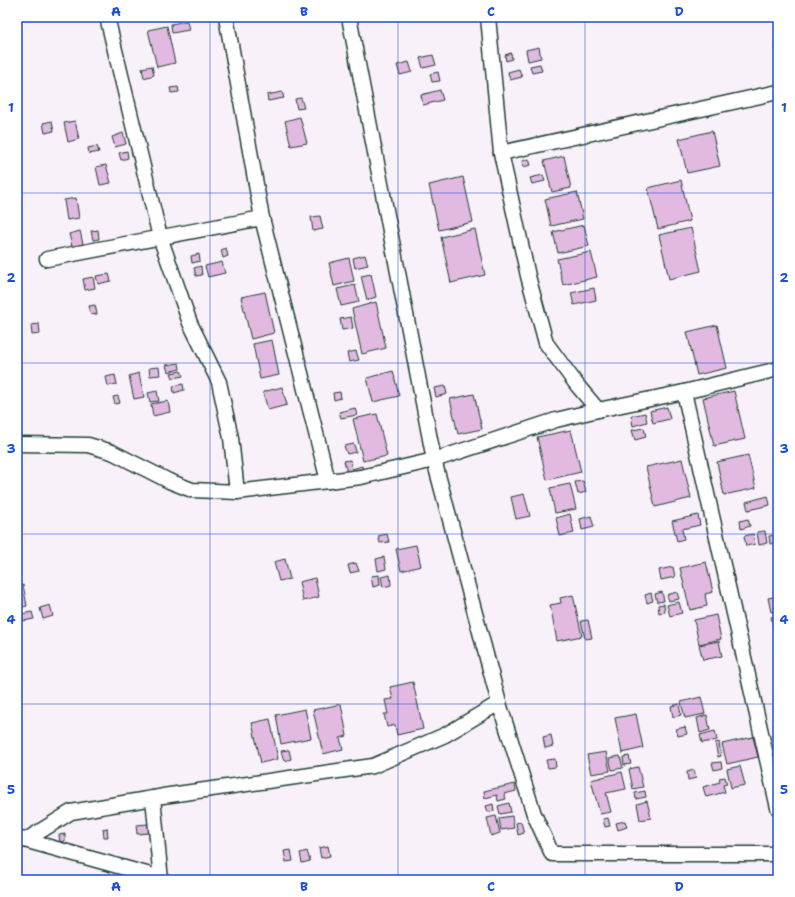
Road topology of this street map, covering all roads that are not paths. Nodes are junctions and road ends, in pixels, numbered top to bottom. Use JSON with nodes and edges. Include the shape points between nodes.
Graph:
{"nodes":[{"id":1,"x":107,"y":17,"type":"edge"},
{"id":2,"x":226,"y":17,"type":"edge"},
{"id":3,"x":349,"y":17,"type":"edge"},
{"id":4,"x":488,"y":17,"type":"edge"},
{"id":5,"x":778,"y":92,"type":"edge"},
{"id":6,"x":500,"y":153,"type":"junction"},
{"id":7,"x":262,"y":218,"type":"junction"},
{"id":8,"x":160,"y":237,"type":"junction"},
{"id":9,"x":47,"y":258,"type":"dead end"},
{"id":10,"x":778,"y":369,"type":"edge"},
{"id":11,"x":684,"y":392,"type":"junction"},
{"id":12,"x":598,"y":410,"type":"junction"},
{"id":13,"x":17,"y":444,"type":"edge"},
{"id":14,"x":434,"y":460,"type":"junction"},
{"id":15,"x":328,"y":481,"type":"junction"},
{"id":16,"x":237,"y":492,"type":"junction"},
{"id":17,"x":499,"y":703,"type":"junction"},
{"id":18,"x":153,"y":798,"type":"junction"},
{"id":19,"x":778,"y":808,"type":"edge"},
{"id":20,"x":21,"y":839,"type":"edge"},
{"id":21,"x":778,"y":854,"type":"edge"},
{"id":22,"x":161,"y":879,"type":"edge"}],
"edges":[{"from":1,"to":8,"type":"street"},
{"from":2,"to":7,"type":"street"},
{"from":3,"to":14,"type":"street"},
{"from":4,"to":6,"type":"street"},
{"from":5,"to":6,"type":"street"},
{"from":6,"to":12,"type":"street","via":[[546,343]]},
{"from":7,"to":8,"type":"street"},
{"from":7,"to":15,"type":"street"},
{"from":8,"to":9,"type":"street"},
{"from":8,"to":16,"type":"street","via":[[190,323],[218,382],[231,438]]},
{"from":10,"to":11,"type":"street"},
{"from":11,"to":12,"type":"street"},
{"from":11,"to":19,"type":"street"},
{"from":12,"to":14,"type":"street","via":[[556,420]]},
{"from":13,"to":16,"type":"street","via":[[88,445],[112,452],[192,490]]},
{"from":14,"to":15,"type":"street","via":[[361,477]]},
{"from":14,"to":17,"type":"street"},
{"from":15,"to":16,"type":"street"},
{"from":17,"to":18,"type":"street","via":[[445,735],[373,766]]},
{"from":17,"to":21,"type":"street","via":[[534,814],[552,854]]},
{"from":18,"to":20,"type":"street","via":[[71,812]]},
{"from":18,"to":22,"type":"street"},
{"from":20,"to":22,"type":"street"}]}
